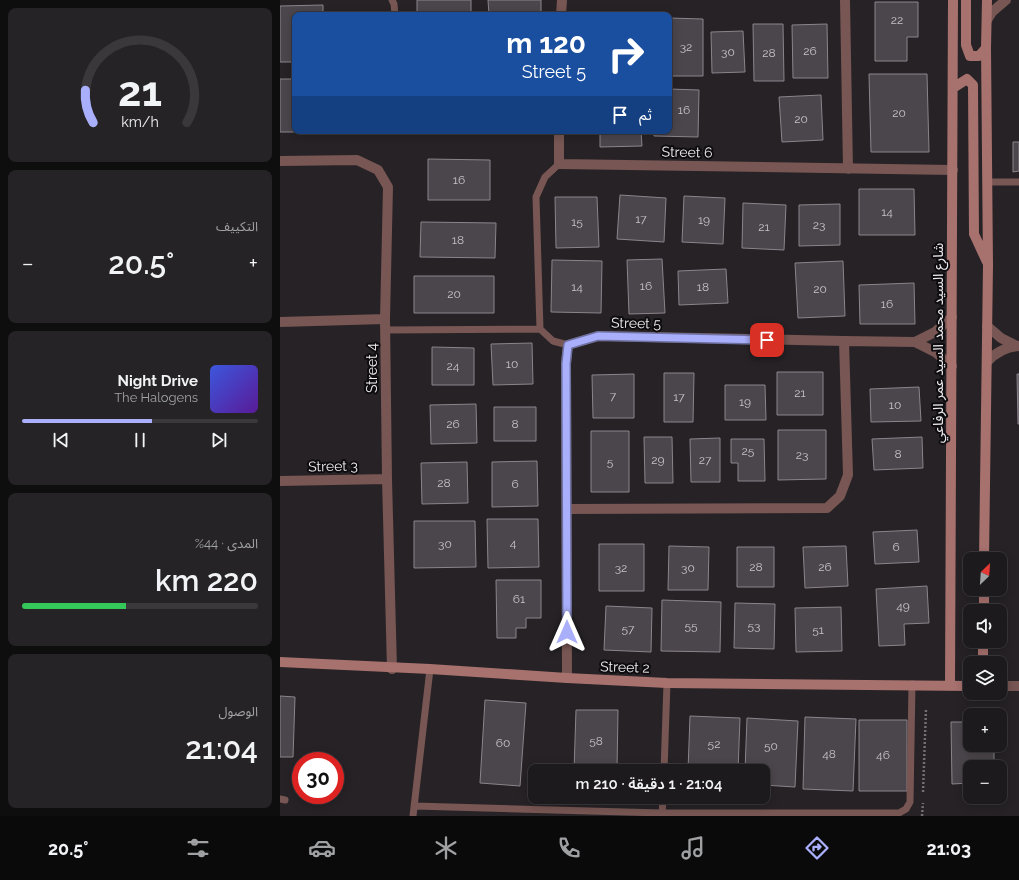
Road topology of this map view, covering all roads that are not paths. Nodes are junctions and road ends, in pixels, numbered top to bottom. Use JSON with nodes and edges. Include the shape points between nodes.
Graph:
{"nodes":[{"id":1,"x":392,"y":0,"type":"edge"},
{"id":2,"x":562,"y":0,"type":"edge"},
{"id":3,"x":845,"y":0,"type":"edge"},
{"id":4,"x":953,"y":0,"type":"edge"},
{"id":5,"x":966,"y":0,"type":"edge"},
{"id":6,"x":987,"y":0,"type":"edge"},
{"id":7,"x":1006,"y":0,"type":"edge"},
{"id":8,"x":395,"y":12,"type":"edge"},
{"id":9,"x":561,"y":12,"type":"edge"},
{"id":10,"x":987,"y":20,"type":"junction"},
{"id":11,"x":986,"y":48,"type":"junction"},
{"id":12,"x":953,"y":88,"type":"junction"},
{"id":13,"x":559,"y":134,"type":"edge"},
{"id":14,"x":280,"y":161,"type":"edge"},
{"id":15,"x":559,"y":164,"type":"junction"},
{"id":16,"x":848,"y":169,"type":"junction"},
{"id":17,"x":953,"y":170,"type":"junction"},
{"id":18,"x":987,"y":182,"type":"junction"},
{"id":19,"x":1019,"y":182,"type":"edge"},
{"id":20,"x":988,"y":265,"type":"junction"},
{"id":21,"x":952,"y":317,"type":"junction"},
{"id":22,"x":280,"y":322,"type":"edge"},
{"id":23,"x":386,"y":324,"type":"junction"},
{"id":24,"x":987,"y":326,"type":"junction"},
{"id":25,"x":540,"y":329,"type":"junction"},
{"id":26,"x":844,"y":342,"type":"junction"},
{"id":27,"x":915,"y":342,"type":"junction"},
{"id":28,"x":568,"y":345,"type":"junction"},
{"id":29,"x":1018,"y":346,"type":"edge"},
{"id":30,"x":987,"y":362,"type":"junction"},
{"id":31,"x":952,"y":366,"type":"junction"},
{"id":32,"x":387,"y":479,"type":"junction"},
{"id":33,"x":280,"y":481,"type":"edge"},
{"id":34,"x":567,"y":509,"type":"junction"},
{"id":35,"x":984,"y":552,"type":"edge"},
{"id":36,"x":280,"y":662,"type":"edge"},
{"id":37,"x":392,"y":669,"type":"junction"},
{"id":38,"x":430,"y":670,"type":"junction"},
{"id":39,"x":567,"y":678,"type":"junction"},
{"id":40,"x":667,"y":682,"type":"junction"},
{"id":41,"x":912,"y":684,"type":"junction"},
{"id":42,"x":950,"y":686,"type":"junction"},
{"id":43,"x":963,"y":686,"type":"edge"},
{"id":44,"x":1007,"y":686,"type":"edge"},
{"id":45,"x":1019,"y":686,"type":"edge"},
{"id":46,"x":664,"y":764,"type":"edge"},
{"id":47,"x":663,"y":804,"type":"edge"},
{"id":48,"x":415,"y":806,"type":"junction"},
{"id":49,"x":662,"y":814,"type":"edge"},
{"id":50,"x":413,"y":816,"type":"edge"}],
"edges":[{"from":1,"to":8,"type":"lane"},
{"from":2,"to":9,"type":"street"},
{"from":3,"to":16,"type":"street"},
{"from":4,"to":12,"type":"street","name":"شارع السيد محمد السيد عمر الرفاعي"},
{"from":5,"to":11,"type":"street","via":[[966,46],[970,56],[979,56]]},
{"from":6,"to":10,"type":"street"},
{"from":7,"to":10,"type":"street"},
{"from":10,"to":11,"type":"street"},
{"from":11,"to":18,"type":"street"},
{"from":12,"to":17,"type":"street","name":"شارع السيد محمد السيد عمر الرفاعي"},
{"from":12,"to":20,"type":"street","via":[[967,80],[973,85],[974,234]]},
{"from":13,"to":15,"type":"street"},
{"from":14,"to":23,"type":"street","name":"Street 4","via":[[357,160],[378,170],[388,187]]},
{"from":15,"to":16,"type":"street","name":"Street 6"},
{"from":15,"to":25,"type":"lane","via":[[545,177],[536,197]]},
{"from":16,"to":17,"type":"street","name":"Street 6"},
{"from":17,"to":21,"type":"street","name":"شارع السيد محمد السيد عمر الرفاعي"},
{"from":18,"to":19,"type":"lane"},
{"from":18,"to":20,"type":"street"},
{"from":20,"to":24,"type":"street"},
{"from":21,"to":27,"type":"street","name":"Street 5","via":[[935,332]]},
{"from":21,"to":31,"type":"street","name":"شارع السيد محمد السيد عمر الرفاعي"},
{"from":22,"to":23,"type":"street"},
{"from":23,"to":25,"type":"lane"},
{"from":23,"to":32,"type":"street","name":"Street 4"},
{"from":24,"to":29,"type":"street","via":[[1001,338]]},
{"from":24,"to":30,"type":"street"},
{"from":25,"to":28,"type":"lane","via":[[553,341]]},
{"from":26,"to":27,"type":"street","name":"Street 5"},
{"from":26,"to":28,"type":"street","name":"Street 5","via":[[598,336]]},
{"from":26,"to":34,"type":"street","via":[[848,475],[840,496],[827,508]]},
{"from":27,"to":31,"type":"street","name":"Street 5","via":[[935,352]]},
{"from":28,"to":34,"type":"street"},
{"from":29,"to":30,"type":"street","via":[[1000,351]]},
{"from":30,"to":35,"type":"street"},
{"from":31,"to":42,"type":"street","name":"شارع السيد محمد السيد عمر الرفاعي"},
{"from":32,"to":33,"type":"street","name":"Street 3"},
{"from":32,"to":37,"type":"street","name":"Street 4"},
{"from":34,"to":39,"type":"street"},
{"from":36,"to":37,"type":"street","name":"Street 2"},
{"from":37,"to":38,"type":"street","name":"Street 2"},
{"from":38,"to":39,"type":"street","name":"Street 2"},
{"from":38,"to":48,"type":"lane"},
{"from":39,"to":40,"type":"street","name":"Street 2"},
{"from":40,"to":41,"type":"street","name":"Street 2"},
{"from":40,"to":46,"type":"lane"},
{"from":41,"to":42,"type":"street","name":"Street 2"},
{"from":41,"to":49,"type":"lane","via":[[910,802],[906,809],[899,813]]},
{"from":42,"to":43,"type":"street","name":"Street 2"},
{"from":44,"to":45,"type":"street"},
{"from":47,"to":49,"type":"lane"},
{"from":48,"to":49,"type":"lane"},
{"from":48,"to":50,"type":"lane"}]}
